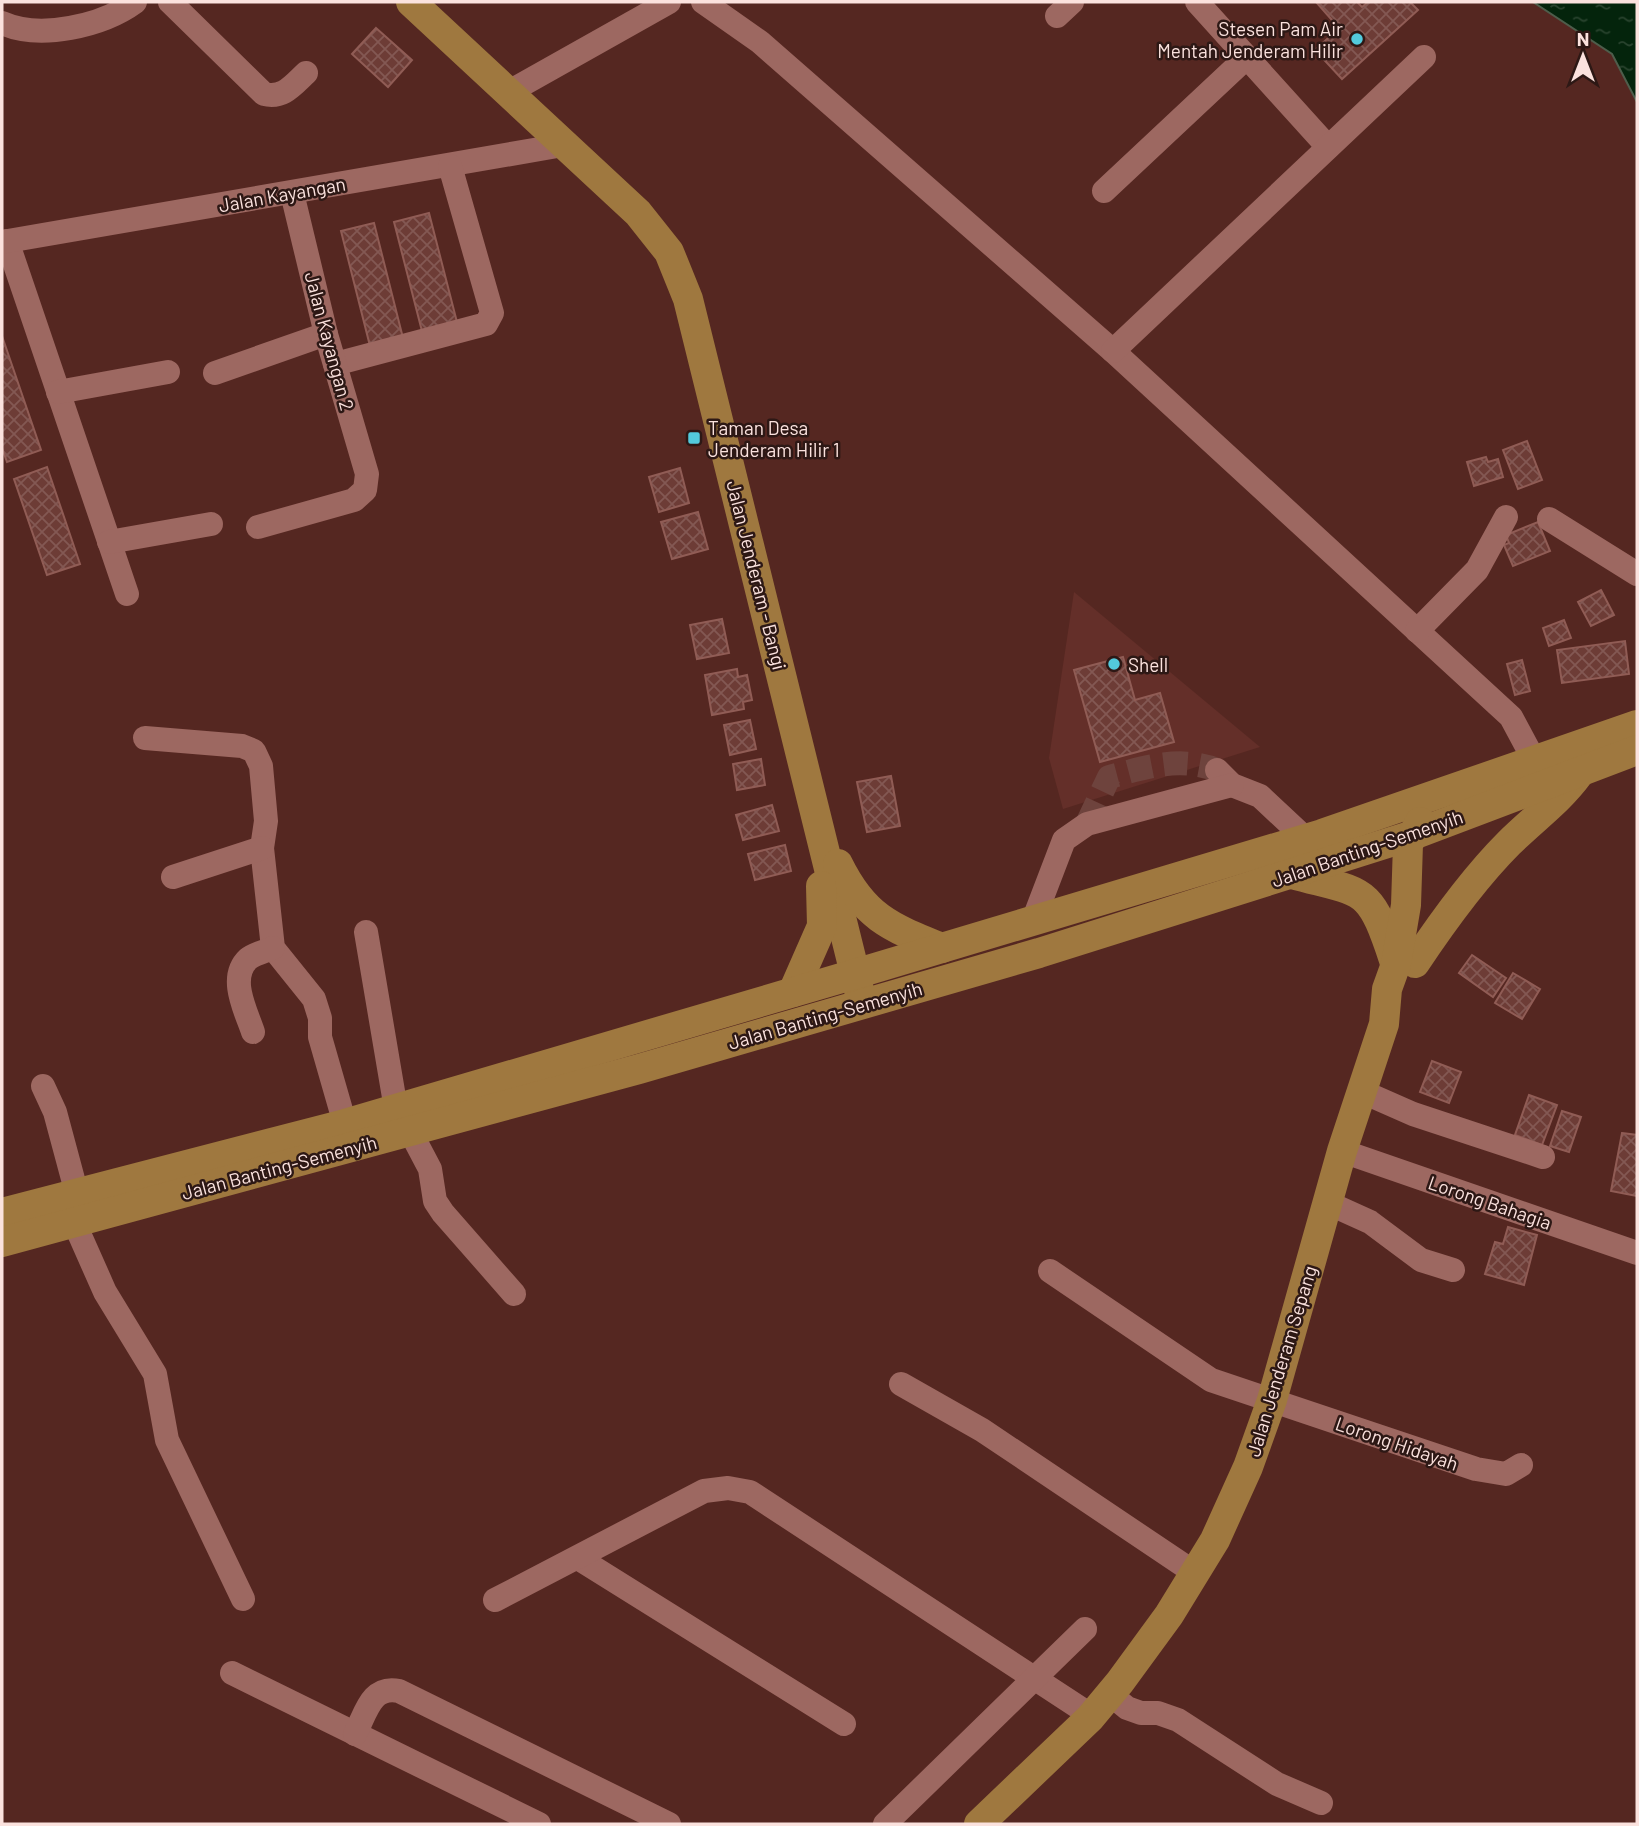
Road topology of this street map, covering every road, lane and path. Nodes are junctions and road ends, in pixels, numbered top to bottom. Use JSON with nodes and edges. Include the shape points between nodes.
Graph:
{"nodes":[{"id":1,"x":135,"y":2,"type":"edge"},
{"id":2,"x":170,"y":2,"type":"edge"},
{"id":3,"x":411,"y":2,"type":"edge"},
{"id":4,"x":669,"y":2,"type":"edge"},
{"id":5,"x":704,"y":2,"type":"edge"},
{"id":6,"x":1198,"y":2,"type":"edge"},
{"id":7,"x":6,"y":32,"type":"edge"},
{"id":8,"x":1247,"y":57,"type":"junction"},
{"id":9,"x":1424,"y":57,"type":"dead end"},
{"id":10,"x":306,"y":74,"type":"dead end"},
{"id":11,"x":509,"y":92,"type":"junction"},
{"id":12,"x":563,"y":145,"type":"junction"},
{"id":13,"x":1328,"y":147,"type":"junction"},
{"id":14,"x":450,"y":166,"type":"junction"},
{"id":15,"x":1104,"y":191,"type":"dead end"},
{"id":16,"x":292,"y":193,"type":"junction"},
{"id":17,"x":5,"y":241,"type":"edge"},
{"id":18,"x":327,"y":334,"type":"junction"},
{"id":19,"x":1113,"y":351,"type":"junction"},
{"id":20,"x":335,"y":364,"type":"junction"},
{"id":21,"x":168,"y":372,"type":"dead end"},
{"id":22,"x":215,"y":373,"type":"dead end"},
{"id":23,"x":58,"y":392,"type":"junction"},
{"id":24,"x":1506,"y":517,"type":"dead end"},
{"id":25,"x":1549,"y":519,"type":"dead end"},
{"id":26,"x":211,"y":524,"type":"dead end"},
{"id":27,"x":258,"y":527,"type":"dead end"},
{"id":28,"x":109,"y":542,"type":"junction"},
{"id":29,"x":1637,"y":574,"type":"edge"},
{"id":30,"x":127,"y":594,"type":"dead end"},
{"id":31,"x":1417,"y":631,"type":"junction"},
{"id":32,"x":1637,"y":725,"type":"edge"},
{"id":33,"x":145,"y":738,"type":"dead end"},
{"id":34,"x":1637,"y":750,"type":"edge"},
{"id":35,"x":1534,"y":760,"type":"junction"},
{"id":36,"x":1580,"y":772,"type":"junction"},
{"id":37,"x":1448,"y":789,"type":"junction"},
{"id":38,"x":819,"y":826,"type":"junction"},
{"id":39,"x":1413,"y":835,"type":"junction"},
{"id":40,"x":1314,"y":836,"type":"junction"},
{"id":41,"x":262,"y":848,"type":"junction"},
{"id":42,"x":1292,"y":874,"type":"junction"},
{"id":43,"x":173,"y":877,"type":"dead end"},
{"id":44,"x":1033,"y":921,"type":"junction"},
{"id":45,"x":366,"y":932,"type":"dead end"},
{"id":46,"x":273,"y":948,"type":"junction"},
{"id":47,"x":942,"y":948,"type":"junction"},
{"id":48,"x":1406,"y":963,"type":"junction"},
{"id":49,"x":855,"y":974,"type":"junction"},
{"id":50,"x":793,"y":992,"type":"junction"},
{"id":51,"x":863,"y":1005,"type":"junction"},
{"id":52,"x":253,"y":1032,"type":"dead end"},
{"id":53,"x":43,"y":1086,"type":"dead end"},
{"id":54,"x":1363,"y":1093,"type":"junction"},
{"id":55,"x":403,"y":1120,"type":"junction"},
{"id":56,"x":345,"y":1124,"type":"junction"},
{"id":57,"x":1342,"y":1151,"type":"junction"},
{"id":58,"x":1543,"y":1157,"type":"dead end"},
{"id":59,"x":1328,"y":1203,"type":"junction"},
{"id":60,"x":76,"y":1208,"type":"junction"},
{"id":61,"x":2,"y":1213,"type":"edge"},
{"id":62,"x":2,"y":1242,"type":"edge"},
{"id":63,"x":1637,"y":1253,"type":"edge"},
{"id":64,"x":1453,"y":1269,"type":"dead end"},
{"id":65,"x":1050,"y":1271,"type":"dead end"},
{"id":66,"x":514,"y":1293,"type":"dead end"},
{"id":67,"x":901,"y":1384,"type":"dead end"},
{"id":68,"x":1272,"y":1400,"type":"junction"},
{"id":69,"x":1521,"y":1465,"type":"dead end"},
{"id":70,"x":578,"y":1558,"type":"junction"},
{"id":71,"x":1195,"y":1573,"type":"junction"},
{"id":72,"x":243,"y":1599,"type":"dead end"},
{"id":73,"x":495,"y":1601,"type":"dead end"},
{"id":74,"x":1085,"y":1629,"type":"dead end"},
{"id":75,"x":232,"y":1673,"type":"dead end"},
{"id":76,"x":1034,"y":1679,"type":"junction"},
{"id":77,"x":1101,"y":1705,"type":"junction"},
{"id":78,"x":844,"y":1724,"type":"dead end"},
{"id":79,"x":355,"y":1734,"type":"junction"},
{"id":80,"x":1321,"y":1803,"type":"dead end"},
{"id":81,"x":539,"y":1824,"type":"edge"},
{"id":82,"x":669,"y":1824,"type":"edge"},
{"id":83,"x":885,"y":1824,"type":"edge"},
{"id":84,"x":979,"y":1824,"type":"edge"}],
"edges":[{"from":1,"to":7,"type":"street","via":[[119,13],[68,28]]},
{"from":2,"to":10,"type":"street","via":[[264,94],[274,97],[285,92]]},
{"from":3,"to":11,"type":"main road","name":"Jalan Jenderam - Bangi"},
{"from":4,"to":11,"type":"street"},
{"from":5,"to":19,"type":"street","via":[[760,42]]},
{"from":6,"to":8,"type":"street"},
{"from":8,"to":13,"type":"street"},
{"from":8,"to":15,"type":"street"},
{"from":9,"to":13,"type":"street"},
{"from":11,"to":12,"type":"main road","name":"Jalan Jenderam - Bangi"},
{"from":12,"to":14,"type":"street","name":"Jalan Kayangan"},
{"from":12,"to":38,"type":"main road","name":"Jalan Jenderam - Bangi","via":[[638,213],[669,252],[688,299]]},
{"from":13,"to":19,"type":"street"},
{"from":14,"to":16,"type":"street","name":"Jalan Kayangan"},
{"from":14,"to":20,"type":"street","via":[[491,320]]},
{"from":16,"to":17,"type":"street","name":"Jalan Kayangan"},
{"from":16,"to":18,"type":"street","name":"Jalan Kayangan 2"},
{"from":17,"to":23,"type":"street"},
{"from":18,"to":20,"type":"street","name":"Jalan Kayangan 2"},
{"from":18,"to":22,"type":"street"},
{"from":19,"to":31,"type":"street"},
{"from":20,"to":27,"type":"street","name":"Jalan Kayangan 2","via":[[367,474],[365,490],[354,500]]},
{"from":21,"to":23,"type":"street"},
{"from":23,"to":28,"type":"street"},
{"from":24,"to":31,"type":"street","via":[[1476,570]]},
{"from":25,"to":29,"type":"street"},
{"from":26,"to":28,"type":"street"},
{"from":28,"to":30,"type":"street"},
{"from":31,"to":35,"type":"street","via":[[1511,717]]},
{"from":32,"to":35,"type":"main road","name":"Jalan Banting-Semenyih"},
{"from":33,"to":41,"type":"street","via":[[242,746],[254,751],[261,766],[266,821]]},
{"from":34,"to":36,"type":"main road","name":"Jalan Banting-Semenyih"},
{"from":35,"to":37,"type":"main road","name":"Jalan Banting-Semenyih"},
{"from":36,"to":39,"type":"main road","name":"Jalan Banting-Semenyih"},
{"from":36,"to":48,"type":"main road","via":[[1567,790],[1508,844]]},
{"from":37,"to":39,"type":"main road","via":[[1428,807]]},
{"from":37,"to":40,"type":"main road","name":"Jalan Banting-Semenyih"},
{"from":38,"to":47,"type":"main road","via":[[863,905],[880,921]]},
{"from":38,"to":49,"type":"main road","name":"Jalan Jenderam - Bangi"},
{"from":38,"to":50,"type":"main road","via":[[822,926]]},
{"from":39,"to":40,"type":"main road","via":[[1386,824]]},
{"from":39,"to":42,"type":"main road","name":"Jalan Banting-Semenyih"},
{"from":39,"to":48,"type":"main road","via":[[1408,844]]},
{"from":40,"to":44,"type":"main road","name":"Jalan Banting-Semenyih"},
{"from":40,"to":44,"type":"street","via":[[1260,796],[1224,778],[1087,824],[1064,841]]},
{"from":41,"to":43,"type":"street"},
{"from":41,"to":46,"type":"street"},
{"from":42,"to":48,"type":"main road","via":[[1350,888],[1364,896]]},
{"from":42,"to":51,"type":"main road","name":"Jalan Banting-Semenyih"},
{"from":44,"to":47,"type":"main road","name":"Jalan Banting-Semenyih"},
{"from":45,"to":55,"type":"street"},
{"from":46,"to":52,"type":"street","via":[[249,959],[240,972],[239,990]]},
{"from":46,"to":56,"type":"street","via":[[314,999]]},
{"from":47,"to":49,"type":"main road","name":"Jalan Banting-Semenyih"},
{"from":48,"to":54,"type":"main road","name":"Jalan Jenderam Sepang","via":[[1387,989],[1384,1024]]},
{"from":49,"to":50,"type":"main road","name":"Jalan Banting-Semenyih"},
{"from":49,"to":51,"type":"main road","name":"Jalan Jenderam - Bangi"},
{"from":50,"to":55,"type":"main road","name":"Jalan Banting-Semenyih"},
{"from":51,"to":55,"type":"main road","name":"Jalan Banting-Semenyih"},
{"from":53,"to":60,"type":"street","via":[[55,1112]]},
{"from":54,"to":57,"type":"main road","name":"Jalan Jenderam Sepang"},
{"from":54,"to":58,"type":"street"},
{"from":55,"to":56,"type":"main road","name":"Jalan Banting-Semenyih"},
{"from":55,"to":60,"type":"main road","name":"Jalan Banting-Semenyih"},
{"from":55,"to":66,"type":"street","via":[[430,1169],[439,1207]]},
{"from":56,"to":60,"type":"main road","name":"Jalan Banting-Semenyih"},
{"from":57,"to":59,"type":"main road","name":"Jalan Jenderam Sepang"},
{"from":57,"to":63,"type":"street","name":"Lorong Bahagia"},
{"from":59,"to":64,"type":"street","via":[[1370,1222],[1421,1260]]},
{"from":59,"to":68,"type":"main road","name":"Jalan Jenderam Sepang"},
{"from":60,"to":61,"type":"main road","name":"Jalan Banting-Semenyih"},
{"from":60,"to":62,"type":"main road","name":"Jalan Banting-Semenyih"},
{"from":60,"to":72,"type":"street","via":[[105,1292],[155,1374],[167,1440]]},
{"from":65,"to":68,"type":"street","name":"Lorong Hidayah","via":[[1211,1380]]},
{"from":67,"to":71,"type":"street","via":[[982,1430]]},
{"from":68,"to":69,"type":"street","name":"Lorong Hidayah","via":[[1476,1469],[1506,1474]]},
{"from":68,"to":71,"type":"main road","name":"Jalan Jenderam Sepang","via":[[1248,1467]]},
{"from":70,"to":73,"type":"street"},
{"from":70,"to":76,"type":"street","via":[[704,1491],[728,1488],[750,1492]]},
{"from":70,"to":78,"type":"street"},
{"from":71,"to":77,"type":"main road","name":"Jalan Jenderam Sepang"},
{"from":74,"to":76,"type":"street"},
{"from":75,"to":79,"type":"street"},
{"from":76,"to":77,"type":"street"},
{"from":76,"to":83,"type":"street"},
{"from":77,"to":80,"type":"street","via":[[1178,1720],[1277,1784]]},
{"from":77,"to":84,"type":"main road","name":"Jalan Jenderam Sepang"},
{"from":79,"to":81,"type":"street"},
{"from":79,"to":82,"type":"street","via":[[375,1695],[388,1688],[399,1691]]}]}
